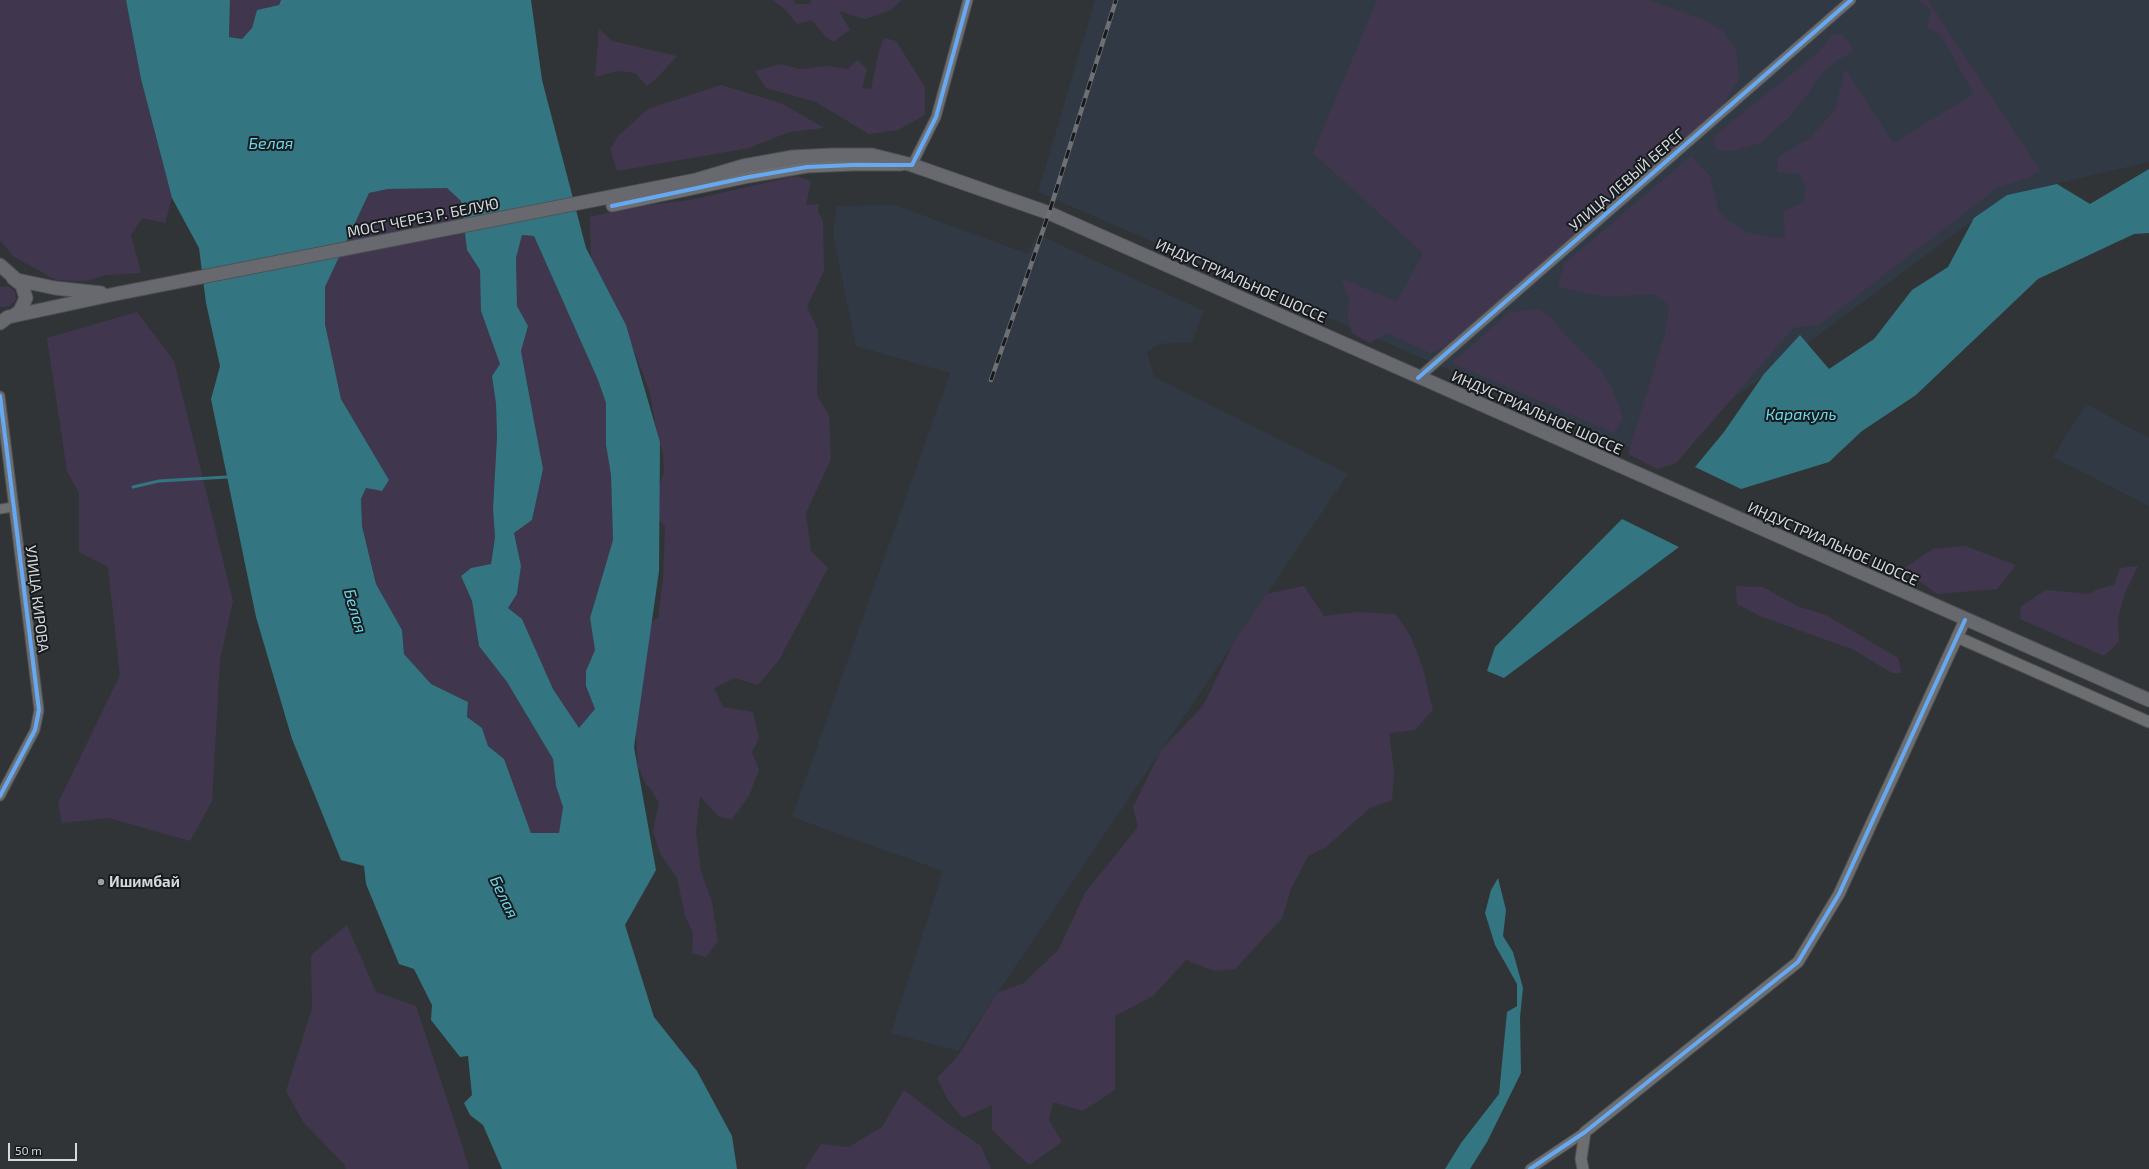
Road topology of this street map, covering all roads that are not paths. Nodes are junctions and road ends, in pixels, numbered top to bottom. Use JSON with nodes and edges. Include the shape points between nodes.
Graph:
{"nodes":[{"id":1,"x":968,"y":0,"type":"edge"},
{"id":2,"x":1851,"y":0,"type":"edge"},
{"id":3,"x":912,"y":165,"type":"junction"},
{"id":4,"x":696,"y":180,"type":"joint"},
{"id":5,"x":612,"y":206,"type":"dead end"},
{"id":6,"x":0,"y":265,"type":"edge"},
{"id":7,"x":0,"y":277,"type":"edge"},
{"id":8,"x":17,"y":280,"type":"junction"},
{"id":9,"x":115,"y":294,"type":"junction"},
{"id":10,"x":3,"y":319,"type":"edge"},
{"id":11,"x":1418,"y":378,"type":"junction"},
{"id":12,"x":0,"y":396,"type":"edge"},
{"id":13,"x":13,"y":507,"type":"junction"},
{"id":14,"x":0,"y":509,"type":"edge"},
{"id":15,"x":1964,"y":620,"type":"junction"},
{"id":16,"x":1957,"y":637,"type":"junction"},
{"id":17,"x":2149,"y":700,"type":"edge"},
{"id":18,"x":2149,"y":722,"type":"edge"},
{"id":19,"x":0,"y":796,"type":"edge"},
{"id":20,"x":1585,"y":1132,"type":"junction"},
{"id":21,"x":1530,"y":1169,"type":"edge"},
{"id":22,"x":1583,"y":1169,"type":"edge"}],
"edges":[{"from":1,"to":3,"type":"street","via":[[936,117]]},
{"from":2,"to":11,"type":"street","name":"УЛИЦА ЛЕВЫЙ БЕРЕГ"},
{"from":3,"to":4,"type":"main road","name":"ИНДУСТРИАЛЬНОЕ ШОССЕ","via":[[872,155],[832,154],[793,157],[743,166]]},
{"from":3,"to":5,"type":"street","via":[[807,167]]},
{"from":3,"to":11,"type":"main road","name":"ИНДУСТРИАЛЬНОЕ ШОССЕ","via":[[1049,213]]},
{"from":4,"to":9,"type":"main road","name":"МОСТ ЧЕРЕЗ Р. БЕЛУЮ"},
{"from":6,"to":8,"type":"main road"},
{"from":7,"to":8,"type":"main road"},
{"from":8,"to":9,"type":"main road","via":[[55,288]]},
{"from":8,"to":10,"type":"main road","via":[[25,291],[24,305],[15,315]]},
{"from":9,"to":10,"type":"main road","name":"МОСТ ЧЕРЕЗ Р. БЕЛУЮ"},
{"from":11,"to":15,"type":"main road","name":"ИНДУСТРИАЛЬНОЕ ШОССЕ"},
{"from":12,"to":13,"type":"street","name":"УЛИЦА КИРОВА"},
{"from":13,"to":14,"type":"street"},
{"from":13,"to":19,"type":"street","name":"УЛИЦА КИРОВА","via":[[39,710],[35,730]]},
{"from":15,"to":16,"type":"street"},
{"from":15,"to":17,"type":"main road","name":"ИНДУСТРИАЛЬНОЕ ШОССЕ"},
{"from":16,"to":18,"type":"street"},
{"from":16,"to":20,"type":"street","via":[[1838,894],[1798,962]]},
{"from":20,"to":21,"type":"street"},
{"from":20,"to":22,"type":"street","via":[[1581,1159]]}]}
